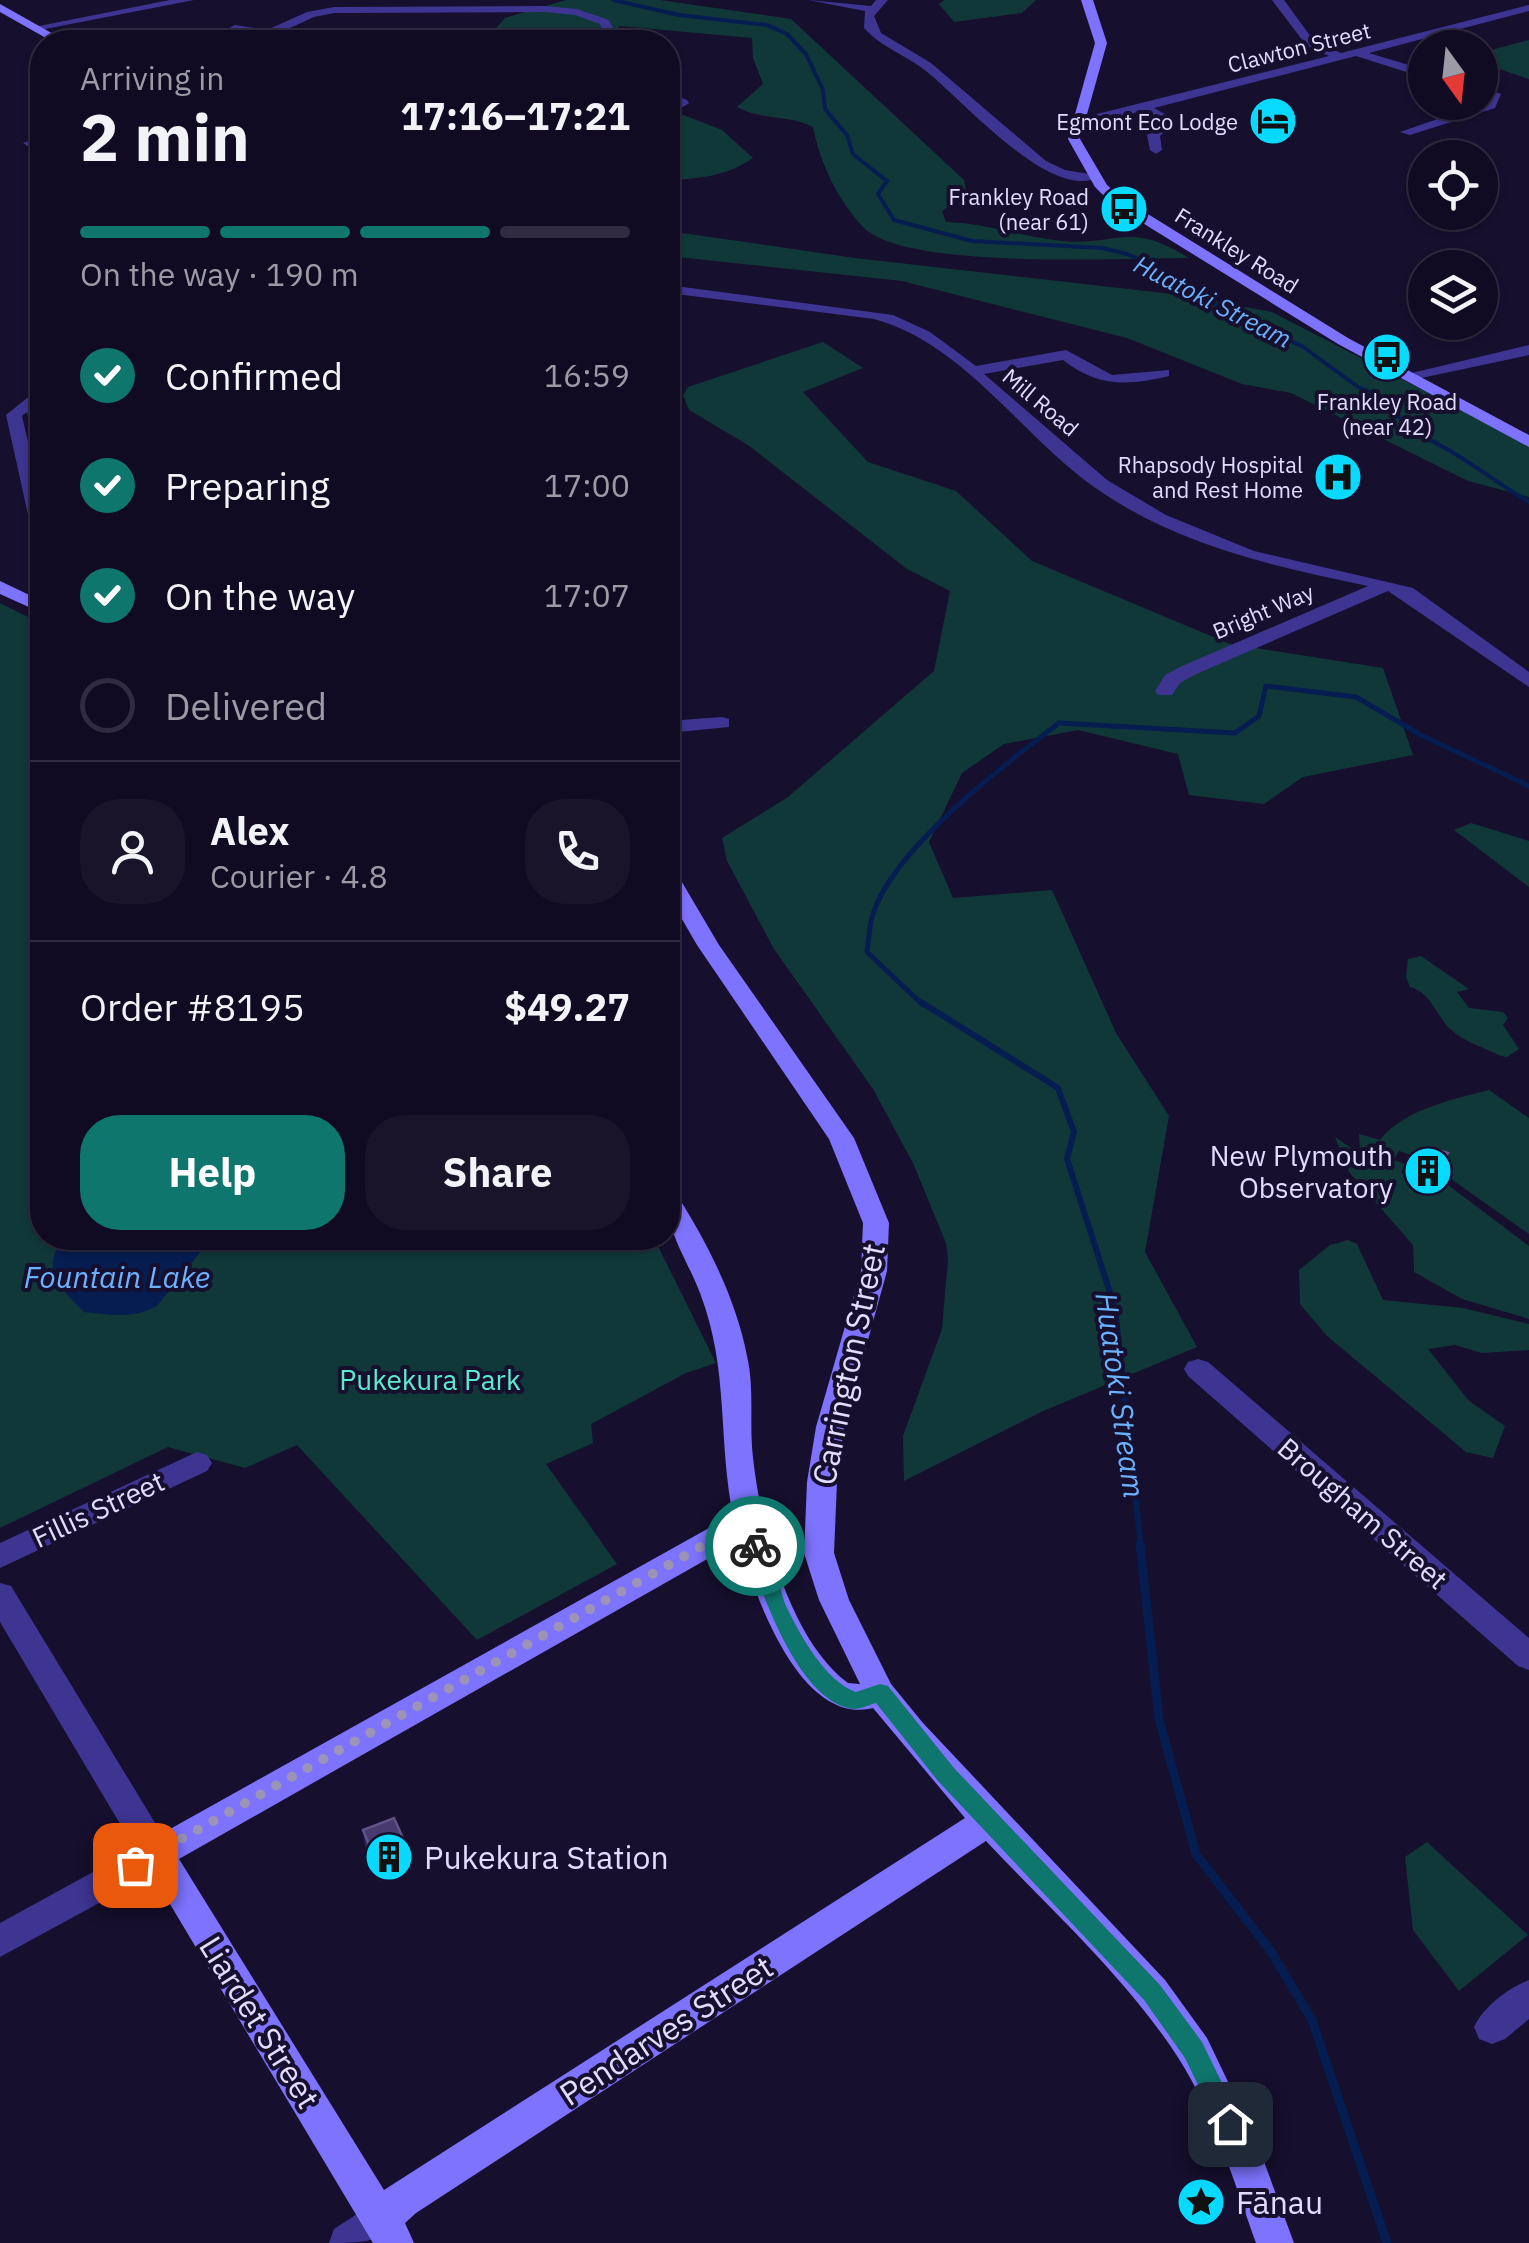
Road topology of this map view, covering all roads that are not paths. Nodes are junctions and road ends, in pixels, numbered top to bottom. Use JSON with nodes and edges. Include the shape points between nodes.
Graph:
{"nodes":[{"id":1,"x":188,"y":0,"type":"edge"},
{"id":2,"x":814,"y":0,"type":"edge"},
{"id":3,"x":1088,"y":0,"type":"edge"},
{"id":4,"x":1278,"y":0,"type":"edge"},
{"id":5,"x":876,"y":4,"type":"edge"},
{"id":6,"x":0,"y":7,"type":"edge"},
{"id":7,"x":1529,"y":8,"type":"edge"},
{"id":8,"x":35,"y":28,"type":"junction"},
{"id":9,"x":235,"y":28,"type":"dead end"},
{"id":10,"x":39,"y":30,"type":"edge"},
{"id":11,"x":246,"y":30,"type":"edge"},
{"id":12,"x":277,"y":30,"type":"edge"},
{"id":13,"x":608,"y":30,"type":"edge"},
{"id":14,"x":1358,"y":52,"type":"junction"},
{"id":15,"x":1341,"y":57,"type":"junction"},
{"id":16,"x":1408,"y":68,"type":"edge"},
{"id":17,"x":680,"y":102,"type":"edge"},
{"id":18,"x":683,"y":103,"type":"dead end"},
{"id":19,"x":1143,"y":107,"type":"junction"},
{"id":20,"x":1079,"y":120,"type":"junction"},
{"id":21,"x":1446,"y":120,"type":"edge"},
{"id":22,"x":1406,"y":132,"type":"dead end"},
{"id":23,"x":1156,"y":150,"type":"dead end"},
{"id":24,"x":1094,"y":176,"type":"junction"},
{"id":25,"x":680,"y":291,"type":"edge"},
{"id":26,"x":1087,"y":346,"type":"dead end"},
{"id":27,"x":1529,"y":350,"type":"edge"},
{"id":28,"x":969,"y":369,"type":"junction"},
{"id":29,"x":1163,"y":373,"type":"dead end"},
{"id":30,"x":1406,"y":376,"type":"junction"},
{"id":31,"x":30,"y":402,"type":"edge"},
{"id":32,"x":1529,"y":442,"type":"edge"},
{"id":33,"x":30,"y":471,"type":"edge"},
{"id":34,"x":1388,"y":585,"type":"junction"},
{"id":35,"x":0,"y":588,"type":"edge"},
{"id":36,"x":30,"y":602,"type":"edge"},
{"id":37,"x":1529,"y":680,"type":"edge"},
{"id":38,"x":1165,"y":692,"type":"dead end"},
{"id":39,"x":722,"y":723,"type":"dead end"},
{"id":40,"x":680,"y":726,"type":"edge"},
{"id":41,"x":680,"y":897,"type":"edge"},
{"id":42,"x":680,"y":1226,"type":"edge"},
{"id":43,"x":1198,"y":1369,"type":"dead end"},
{"id":44,"x":197,"y":1463,"type":"dead end"},
{"id":45,"x":751,"y":1526,"type":"junction"},
{"id":46,"x":0,"y":1556,"type":"edge"},
{"id":47,"x":0,"y":1596,"type":"edge"},
{"id":48,"x":1529,"y":1657,"type":"edge"},
{"id":49,"x":880,"y":1692,"type":"junction"},
{"id":50,"x":989,"y":1821,"type":"junction"},
{"id":51,"x":156,"y":1854,"type":"junction"},
{"id":52,"x":0,"y":1940,"type":"edge"},
{"id":53,"x":1529,"y":1997,"type":"edge"},
{"id":54,"x":1492,"y":2027,"type":"dead end"},
{"id":55,"x":388,"y":2231,"type":"edge"},
{"id":56,"x":348,"y":2243,"type":"edge"},
{"id":57,"x":1275,"y":2243,"type":"edge"}],
"edges":[{"from":1,"to":8,"type":"street"},
{"from":2,"to":5,"type":"street"},
{"from":3,"to":20,"type":"street","name":"Frankley Road","via":[[1101,43]]},
{"from":4,"to":15,"type":"street","via":[[1310,44]]},
{"from":5,"to":24,"type":"street","via":[[868,22],[877,35],[927,66],[1028,154],[1063,174]]},
{"from":6,"to":8,"type":"street"},
{"from":7,"to":14,"type":"street","name":"Clawton Street"},
{"from":8,"to":10,"type":"street"},
{"from":9,"to":11,"type":"street"},
{"from":12,"to":13,"type":"street","via":[[334,10],[545,9],[597,18]]},
{"from":14,"to":15,"type":"street","name":"Clawton Street"},
{"from":14,"to":16,"type":"street"},
{"from":15,"to":19,"type":"street","name":"Clawton Street"},
{"from":17,"to":18,"type":"street"},
{"from":19,"to":20,"type":"street","name":"Clawton Street"},
{"from":19,"to":23,"type":"street","via":[[1171,121],[1153,135]]},
{"from":20,"to":24,"type":"street","name":"Frankley Road","via":[[1074,139]]},
{"from":21,"to":22,"type":"street"},
{"from":24,"to":30,"type":"street","name":"Frankley Road","via":[[1116,201]]},
{"from":25,"to":28,"type":"street","name":"Mill Road","via":[[892,319],[928,336]]},
{"from":26,"to":28,"type":"street"},
{"from":27,"to":30,"type":"street"},
{"from":28,"to":29,"type":"street","via":[[1066,355],[1108,382]]},
{"from":28,"to":34,"type":"street","name":"Mill Road","via":[[1102,484],[1160,519],[1249,555]]},
{"from":30,"to":32,"type":"street","name":"Frankley Road"},
{"from":31,"to":33,"type":"street","via":[[14,415]]},
{"from":34,"to":37,"type":"street","name":"Mill Road"},
{"from":34,"to":38,"type":"street","name":"Bright Way","via":[[1186,670]]},
{"from":35,"to":36,"type":"street"},
{"from":39,"to":40,"type":"street"},
{"from":41,"to":49,"type":"street","name":"Carrington Street","via":[[841,1138],[876,1223],[874,1271],[830,1427],[818,1527],[834,1600]]},
{"from":42,"to":45,"type":"street","via":[[733,1351],[738,1454]]},
{"from":43,"to":48,"type":"street","name":"Brougham Street"},
{"from":44,"to":46,"type":"street","name":"Fillis Street"},
{"from":45,"to":49,"type":"street","via":[[778,1610],[818,1676],[856,1701]]},
{"from":45,"to":51,"type":"street","via":[[720,1536]]},
{"from":47,"to":51,"type":"street","name":"Liardet Street"},
{"from":49,"to":50,"type":"street","name":"Carrington Street"},
{"from":50,"to":55,"type":"street","name":"Pendarves Street","via":[[402,2200]]},
{"from":50,"to":57,"type":"street","name":"Carrington Street","via":[[1152,1992],[1194,2050]]},
{"from":51,"to":52,"type":"street"},
{"from":51,"to":55,"type":"street","name":"Liardet Street"},
{"from":53,"to":54,"type":"street"},
{"from":55,"to":56,"type":"street","name":"Pendarves Street"}]}
